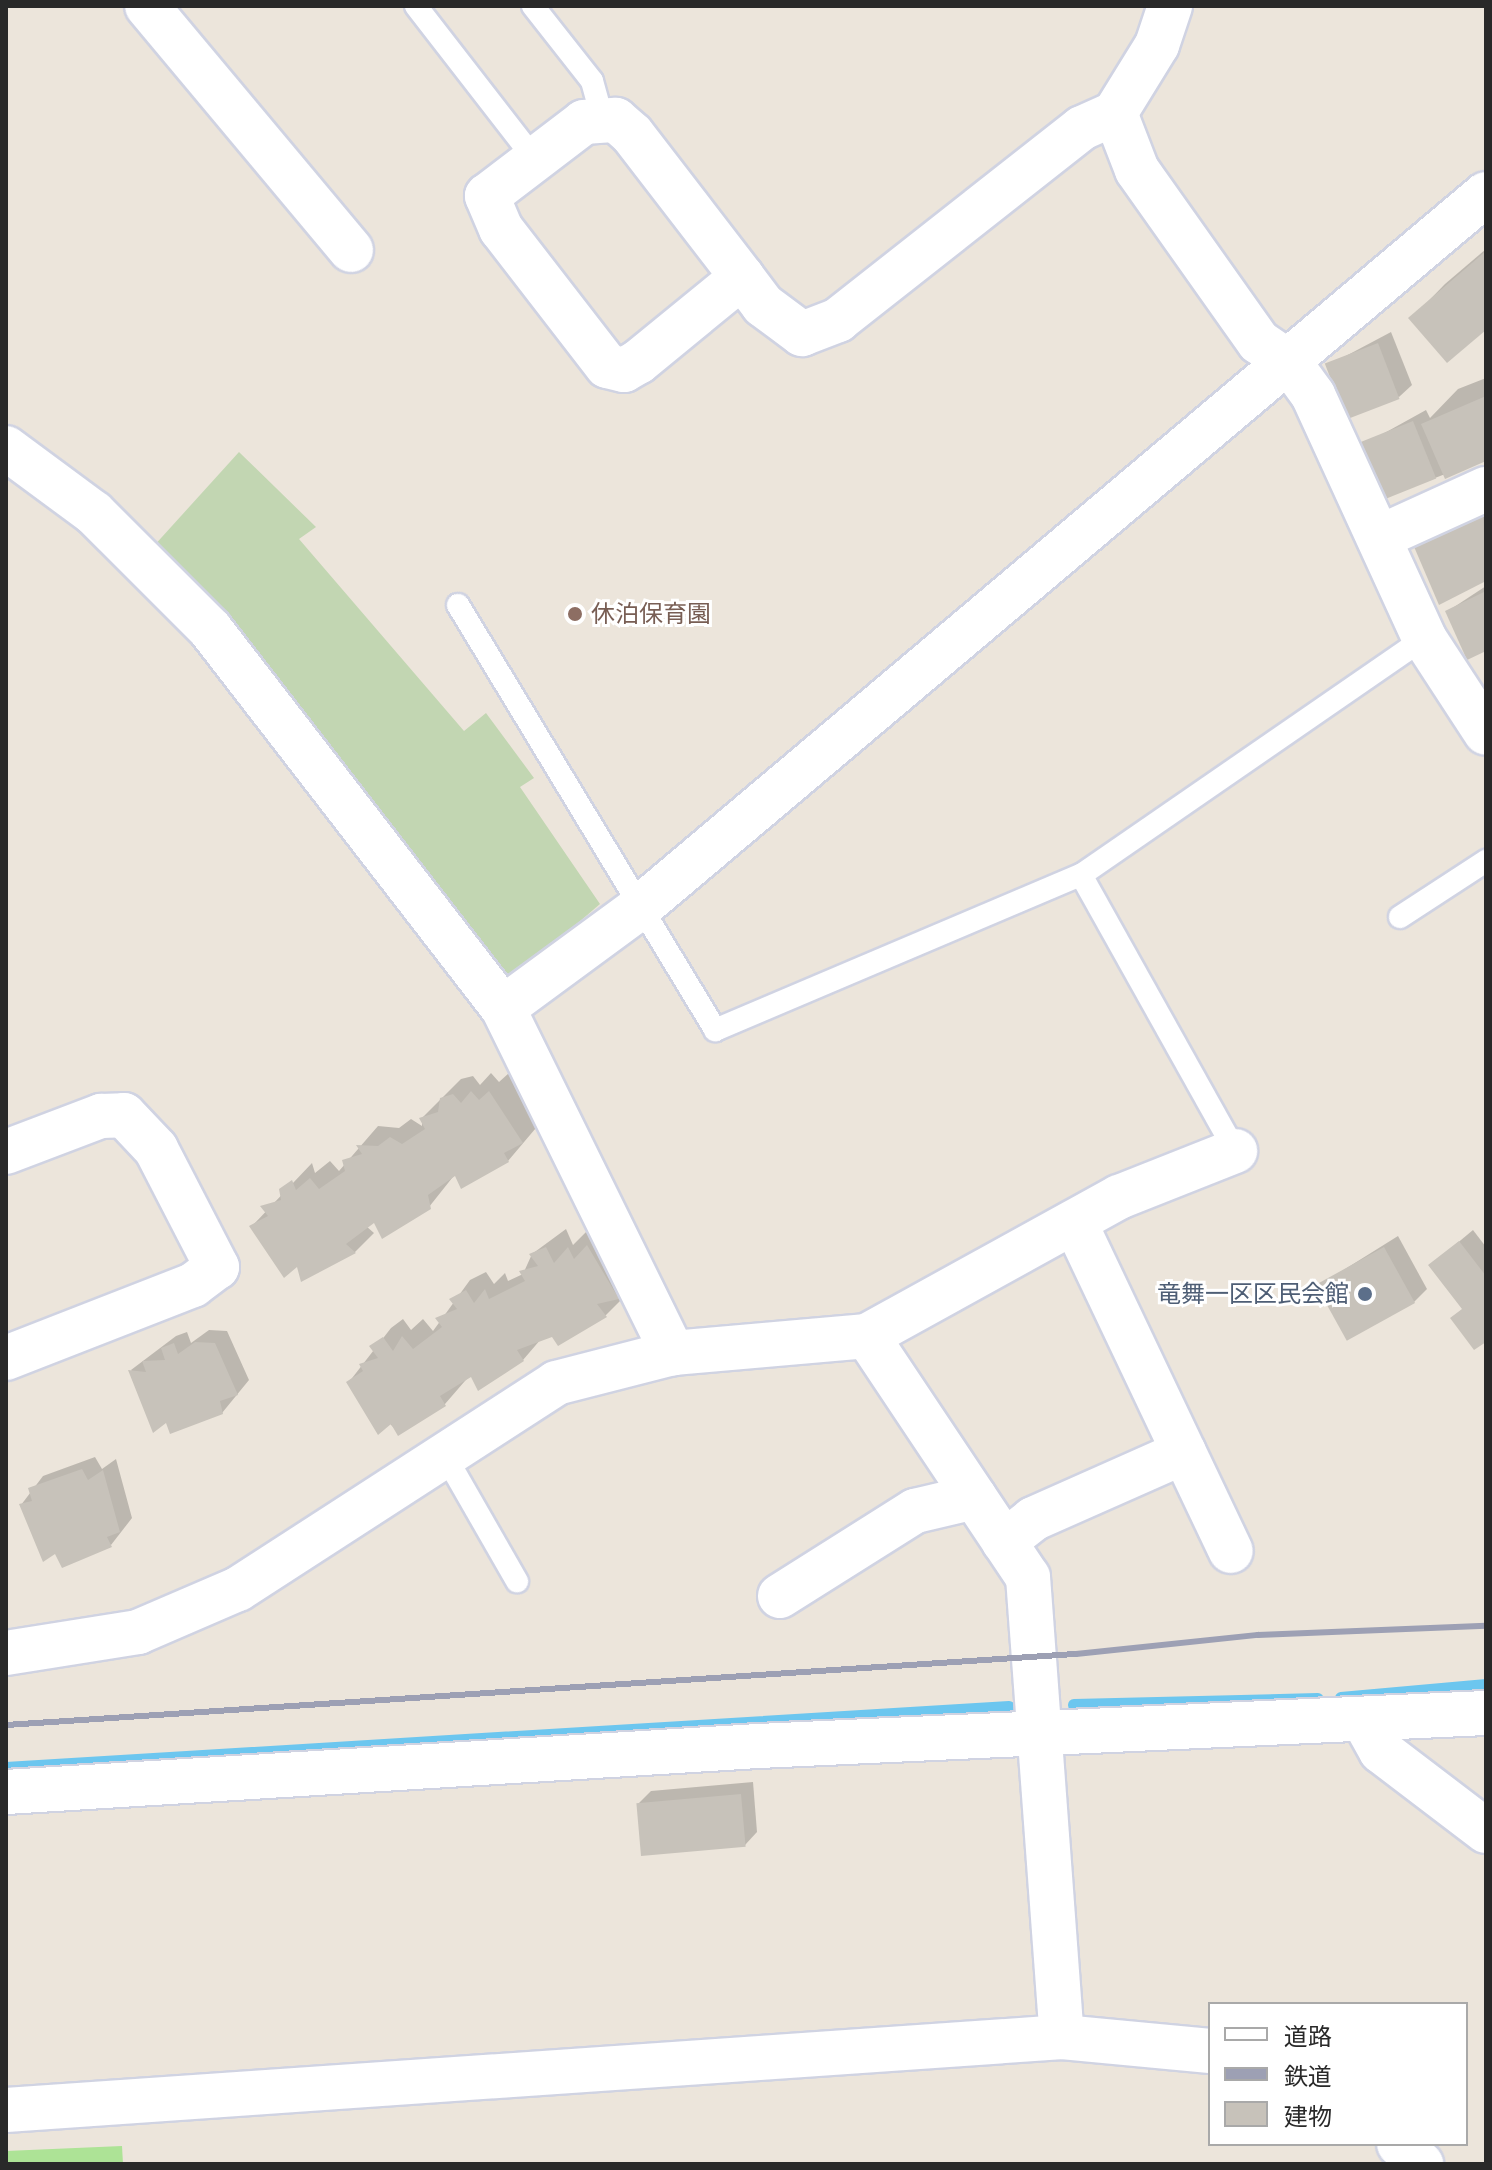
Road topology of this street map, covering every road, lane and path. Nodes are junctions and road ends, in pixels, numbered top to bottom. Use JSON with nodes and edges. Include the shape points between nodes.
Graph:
{"nodes":[{"id":1,"x":147,"y":6,"type":"edge"},
{"id":2,"x":416,"y":6,"type":"edge"},
{"id":3,"x":533,"y":6,"type":"edge"},
{"id":4,"x":1170,"y":6,"type":"edge"},
{"id":5,"x":1115,"y":113,"type":"junction"},
{"id":6,"x":603,"y":121,"type":"junction"},
{"id":7,"x":533,"y":157,"type":"junction"},
{"id":8,"x":1486,"y":194,"type":"edge"},
{"id":9,"x":351,"y":250,"type":"dead end"},
{"id":10,"x":742,"y":277,"type":"junction"},
{"id":11,"x":1289,"y":362,"type":"junction"},
{"id":12,"x":6,"y":448,"type":"edge"},
{"id":13,"x":1486,"y":489,"type":"edge"},
{"id":14,"x":1380,"y":537,"type":"junction"},
{"id":15,"x":458,"y":605,"type":"dead end"},
{"id":16,"x":1424,"y":638,"type":"junction"},
{"id":17,"x":1486,"y":733,"type":"edge"},
{"id":18,"x":1486,"y":861,"type":"edge"},
{"id":19,"x":1081,"y":875,"type":"junction"},
{"id":20,"x":638,"y":909,"type":"junction"},
{"id":21,"x":1400,"y":917,"type":"dead end"},
{"id":22,"x":503,"y":1008,"type":"junction"},
{"id":23,"x":1235,"y":1151,"type":"joint"},
{"id":24,"x":6,"y":1152,"type":"edge"},
{"id":25,"x":1075,"y":1223,"type":"junction"},
{"id":26,"x":867,"y":1336,"type":"junction"},
{"id":27,"x":673,"y":1353,"type":"junction"},
{"id":28,"x":6,"y":1358,"type":"edge"},
{"id":29,"x":1184,"y":1452,"type":"junction"},
{"id":30,"x":447,"y":1459,"type":"junction"},
{"id":31,"x":974,"y":1497,"type":"junction"},
{"id":32,"x":1004,"y":1542,"type":"junction"},
{"id":33,"x":1231,"y":1551,"type":"dead end"},
{"id":34,"x":517,"y":1581,"type":"dead end"},
{"id":35,"x":780,"y":1596,"type":"dead end"},
{"id":36,"x":6,"y":1653,"type":"edge"},
{"id":37,"x":1486,"y":1713,"type":"edge"},
{"id":38,"x":1366,"y":1724,"type":"junction"},
{"id":39,"x":1041,"y":1733,"type":"junction"},
{"id":40,"x":6,"y":1792,"type":"edge"},
{"id":41,"x":1486,"y":1831,"type":"edge"},
{"id":42,"x":1062,"y":2037,"type":"junction"},
{"id":43,"x":1208,"y":2051,"type":"edge"},
{"id":44,"x":6,"y":2110,"type":"edge"},
{"id":45,"x":1401,"y":2146,"type":"edge"},
{"id":46,"x":1421,"y":2164,"type":"edge"}],
"edges":[{"from":1,"to":9,"type":"street"},
{"from":2,"to":7,"type":"lane"},
{"from":3,"to":6,"type":"lane","via":[[592,81]]},
{"from":4,"to":5,"type":"street","via":[[1157,45]]},
{"from":5,"to":10,"type":"street","via":[[1082,128],[838,320],[802,334]]},
{"from":5,"to":11,"type":"street","via":[[1137,170],[1259,342]]},
{"from":6,"to":7,"type":"street","via":[[584,122]]},
{"from":6,"to":10,"type":"street","via":[[616,120],[632,134]]},
{"from":7,"to":10,"type":"street","via":[[487,196],[501,229],[607,366],[624,370],[638,362]]},
{"from":8,"to":11,"type":"street"},
{"from":11,"to":14,"type":"street","via":[[1313,395]]},
{"from":11,"to":20,"type":"street"},
{"from":12,"to":22,"type":"street","via":[[94,513],[210,629]]},
{"from":13,"to":14,"type":"street"},
{"from":14,"to":16,"type":"street"},
{"from":15,"to":20,"type":"lane"},
{"from":16,"to":17,"type":"street"},
{"from":16,"to":19,"type":"lane"},
{"from":18,"to":21,"type":"lane"},
{"from":19,"to":20,"type":"lane","via":[[715,1030]]},
{"from":19,"to":23,"type":"lane"},
{"from":20,"to":22,"type":"street"},
{"from":22,"to":27,"type":"street"},
{"from":23,"to":25,"type":"street"},
{"from":24,"to":28,"type":"street","via":[[101,1116],[124,1115],[156,1149],[217,1267],[193,1285]]},
{"from":25,"to":26,"type":"street"},
{"from":25,"to":29,"type":"street"},
{"from":26,"to":27,"type":"street"},
{"from":26,"to":31,"type":"street"},
{"from":27,"to":30,"type":"street","via":[[526,1396]]},
{"from":29,"to":32,"type":"street","via":[[1033,1519]]},
{"from":29,"to":33,"type":"street"},
{"from":30,"to":34,"type":"lane"},
{"from":30,"to":36,"type":"street","via":[[196,1610],[138,1632]]},
{"from":31,"to":32,"type":"street"},
{"from":31,"to":35,"type":"street","via":[[915,1511]]},
{"from":32,"to":39,"type":"street","via":[[1033,1595]]},
{"from":37,"to":38,"type":"street"},
{"from":38,"to":39,"type":"street"},
{"from":38,"to":41,"type":"street","via":[[1381,1751]]},
{"from":39,"to":40,"type":"street"},
{"from":39,"to":42,"type":"street"},
{"from":42,"to":43,"type":"street"},
{"from":42,"to":44,"type":"street"},
{"from":45,"to":46,"type":"street"}]}
